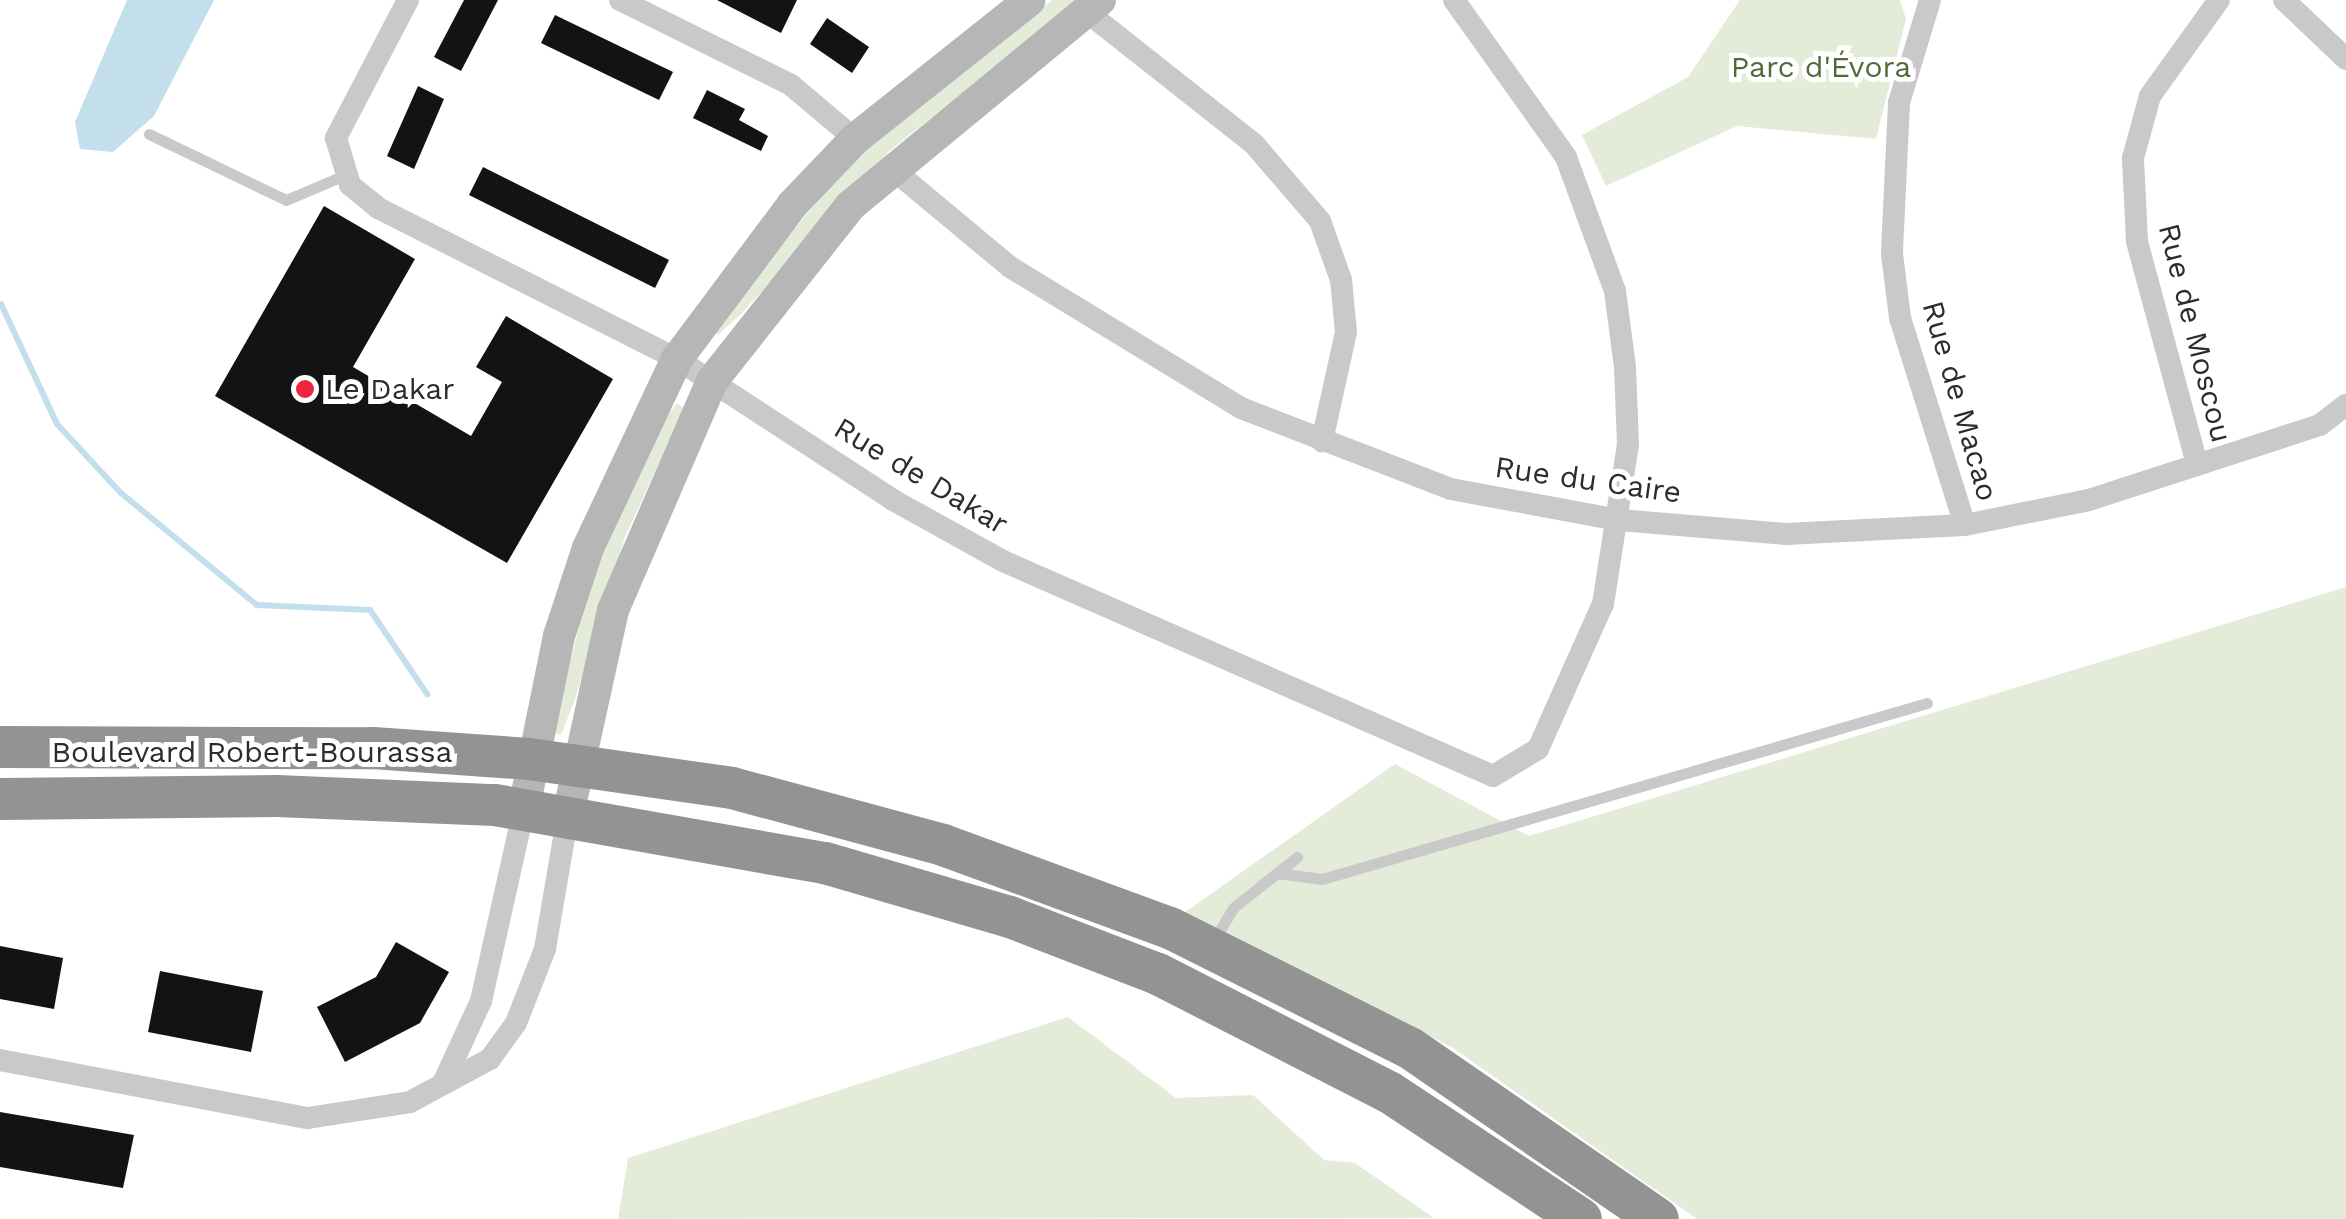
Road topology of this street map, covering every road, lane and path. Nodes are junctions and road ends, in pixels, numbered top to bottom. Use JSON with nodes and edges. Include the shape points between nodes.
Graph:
{"nodes":[{"id":1,"x":408,"y":0,"type":"edge"},
{"id":2,"x":620,"y":0,"type":"edge"},
{"id":3,"x":1030,"y":0,"type":"edge"},
{"id":4,"x":1454,"y":0,"type":"edge"},
{"id":5,"x":1930,"y":0,"type":"edge"},
{"id":6,"x":2220,"y":0,"type":"edge"},
{"id":7,"x":2284,"y":0,"type":"edge"},
{"id":8,"x":1093,"y":6,"type":"edge"},
{"id":9,"x":2346,"y":58,"type":"edge"},
{"id":10,"x":149,"y":134,"type":"dead end"},
{"id":11,"x":855,"y":139,"type":"junction"},
{"id":12,"x":890,"y":167,"type":"junction"},
{"id":13,"x":341,"y":169,"type":"junction"},
{"id":14,"x":678,"y":359,"type":"junction"},
{"id":15,"x":712,"y":381,"type":"junction"},
{"id":16,"x":2346,"y":405,"type":"edge"},
{"id":17,"x":1322,"y":442,"type":"junction"},
{"id":18,"x":2197,"y":464,"type":"junction"},
{"id":19,"x":1620,"y":520,"type":"junction"},
{"id":20,"x":1965,"y":525,"type":"junction"},
{"id":21,"x":1926,"y":703,"type":"dead end"},
{"id":22,"x":0,"y":748,"type":"edge"},
{"id":23,"x":530,"y":759,"type":"junction"},
{"id":24,"x":574,"y":766,"type":"junction"},
{"id":25,"x":0,"y":800,"type":"edge"},
{"id":26,"x":524,"y":808,"type":"junction"},
{"id":27,"x":568,"y":815,"type":"junction"},
{"id":28,"x":1296,"y":857,"type":"dead end"},
{"id":29,"x":1276,"y":873,"type":"junction"},
{"id":30,"x":1210,"y":948,"type":"junction"},
{"id":31,"x":0,"y":1060,"type":"edge"},
{"id":32,"x":444,"y":1082,"type":"junction"},
{"id":33,"x":1581,"y":1219,"type":"edge"},
{"id":34,"x":1658,"y":1219,"type":"edge"}],
"edges":[{"from":1,"to":13,"type":"street","via":[[336,138]]},
{"from":2,"to":11,"type":"street","via":[[791,85]]},
{"from":3,"to":11,"type":"street"},
{"from":4,"to":19,"type":"street","via":[[1566,157],[1606,260],[1625,368]]},
{"from":5,"to":20,"type":"street","name":"Rue de Macao","via":[[1899,103],[1892,254],[1900,318]]},
{"from":6,"to":18,"type":"street","name":"Rue de Moscou","via":[[2150,96],[2133,158],[2137,242]]},
{"from":7,"to":9,"type":"street"},
{"from":8,"to":12,"type":"street"},
{"from":8,"to":17,"type":"street","via":[[1254,144],[1320,222],[1341,280],[1346,332]]},
{"from":10,"to":13,"type":"lane","via":[[286,200]]},
{"from":11,"to":14,"type":"street","via":[[792,205]]},
{"from":12,"to":15,"type":"street","via":[[810,250]]},
{"from":12,"to":17,"type":"street","name":"Rue du Caire","via":[[1010,268],[1140,354]]},
{"from":13,"to":14,"type":"street","name":"Rue de Dakar","via":[[378,208]]},
{"from":14,"to":15,"type":"street","name":"Rue de Dakar"},
{"from":14,"to":23,"type":"street","via":[[607,497]]},
{"from":15,"to":19,"type":"street","name":"Rue de Dakar","via":[[1003,561],[1478,771],[1509,774],[1538,749],[1578,672]]},
{"from":15,"to":24,"type":"street","via":[[641,530]]},
{"from":16,"to":18,"type":"street","name":"Rue du Caire","via":[[2320,424]]},
{"from":17,"to":19,"type":"street","name":"Rue du Caire","via":[[1451,489]]},
{"from":18,"to":20,"type":"street","name":"Rue du Caire","via":[[2089,500]]},
{"from":19,"to":20,"type":"street","name":"Rue du Caire","via":[[1786,534]]},
{"from":21,"to":29,"type":"lane","via":[[1322,880]]},
{"from":22,"to":23,"type":"highway","name":"Boulevard Robert-Bourassa","via":[[372,748]]},
{"from":23,"to":24,"type":"highway","name":"Boulevard Robert-Bourassa"},
{"from":23,"to":26,"type":"street"},
{"from":24,"to":27,"type":"street"},
{"from":24,"to":30,"type":"highway","name":"Boulevard Robert-Bourassa","via":[[732,788],[944,845]]},
{"from":25,"to":26,"type":"highway","name":"Boulevard Robert-Bourassa","via":[[277,796]]},
{"from":26,"to":27,"type":"highway","name":"Boulevard Robert-Bourassa"},
{"from":26,"to":32,"type":"street","via":[[481,1001]]},
{"from":27,"to":32,"type":"street","via":[[544,948],[516,1023],[490,1059]]},
{"from":27,"to":33,"type":"highway","name":"Boulevard Robert-Bourassa","via":[[927,890],[1158,974],[1389,1092]]},
{"from":28,"to":29,"type":"lane"},
{"from":29,"to":30,"type":"lane","via":[[1234,908]]},
{"from":30,"to":34,"type":"highway","name":"Boulevard Robert-Bourassa","via":[[1410,1048]]},
{"from":31,"to":32,"type":"street","via":[[308,1118],[372,1112]]}]}
